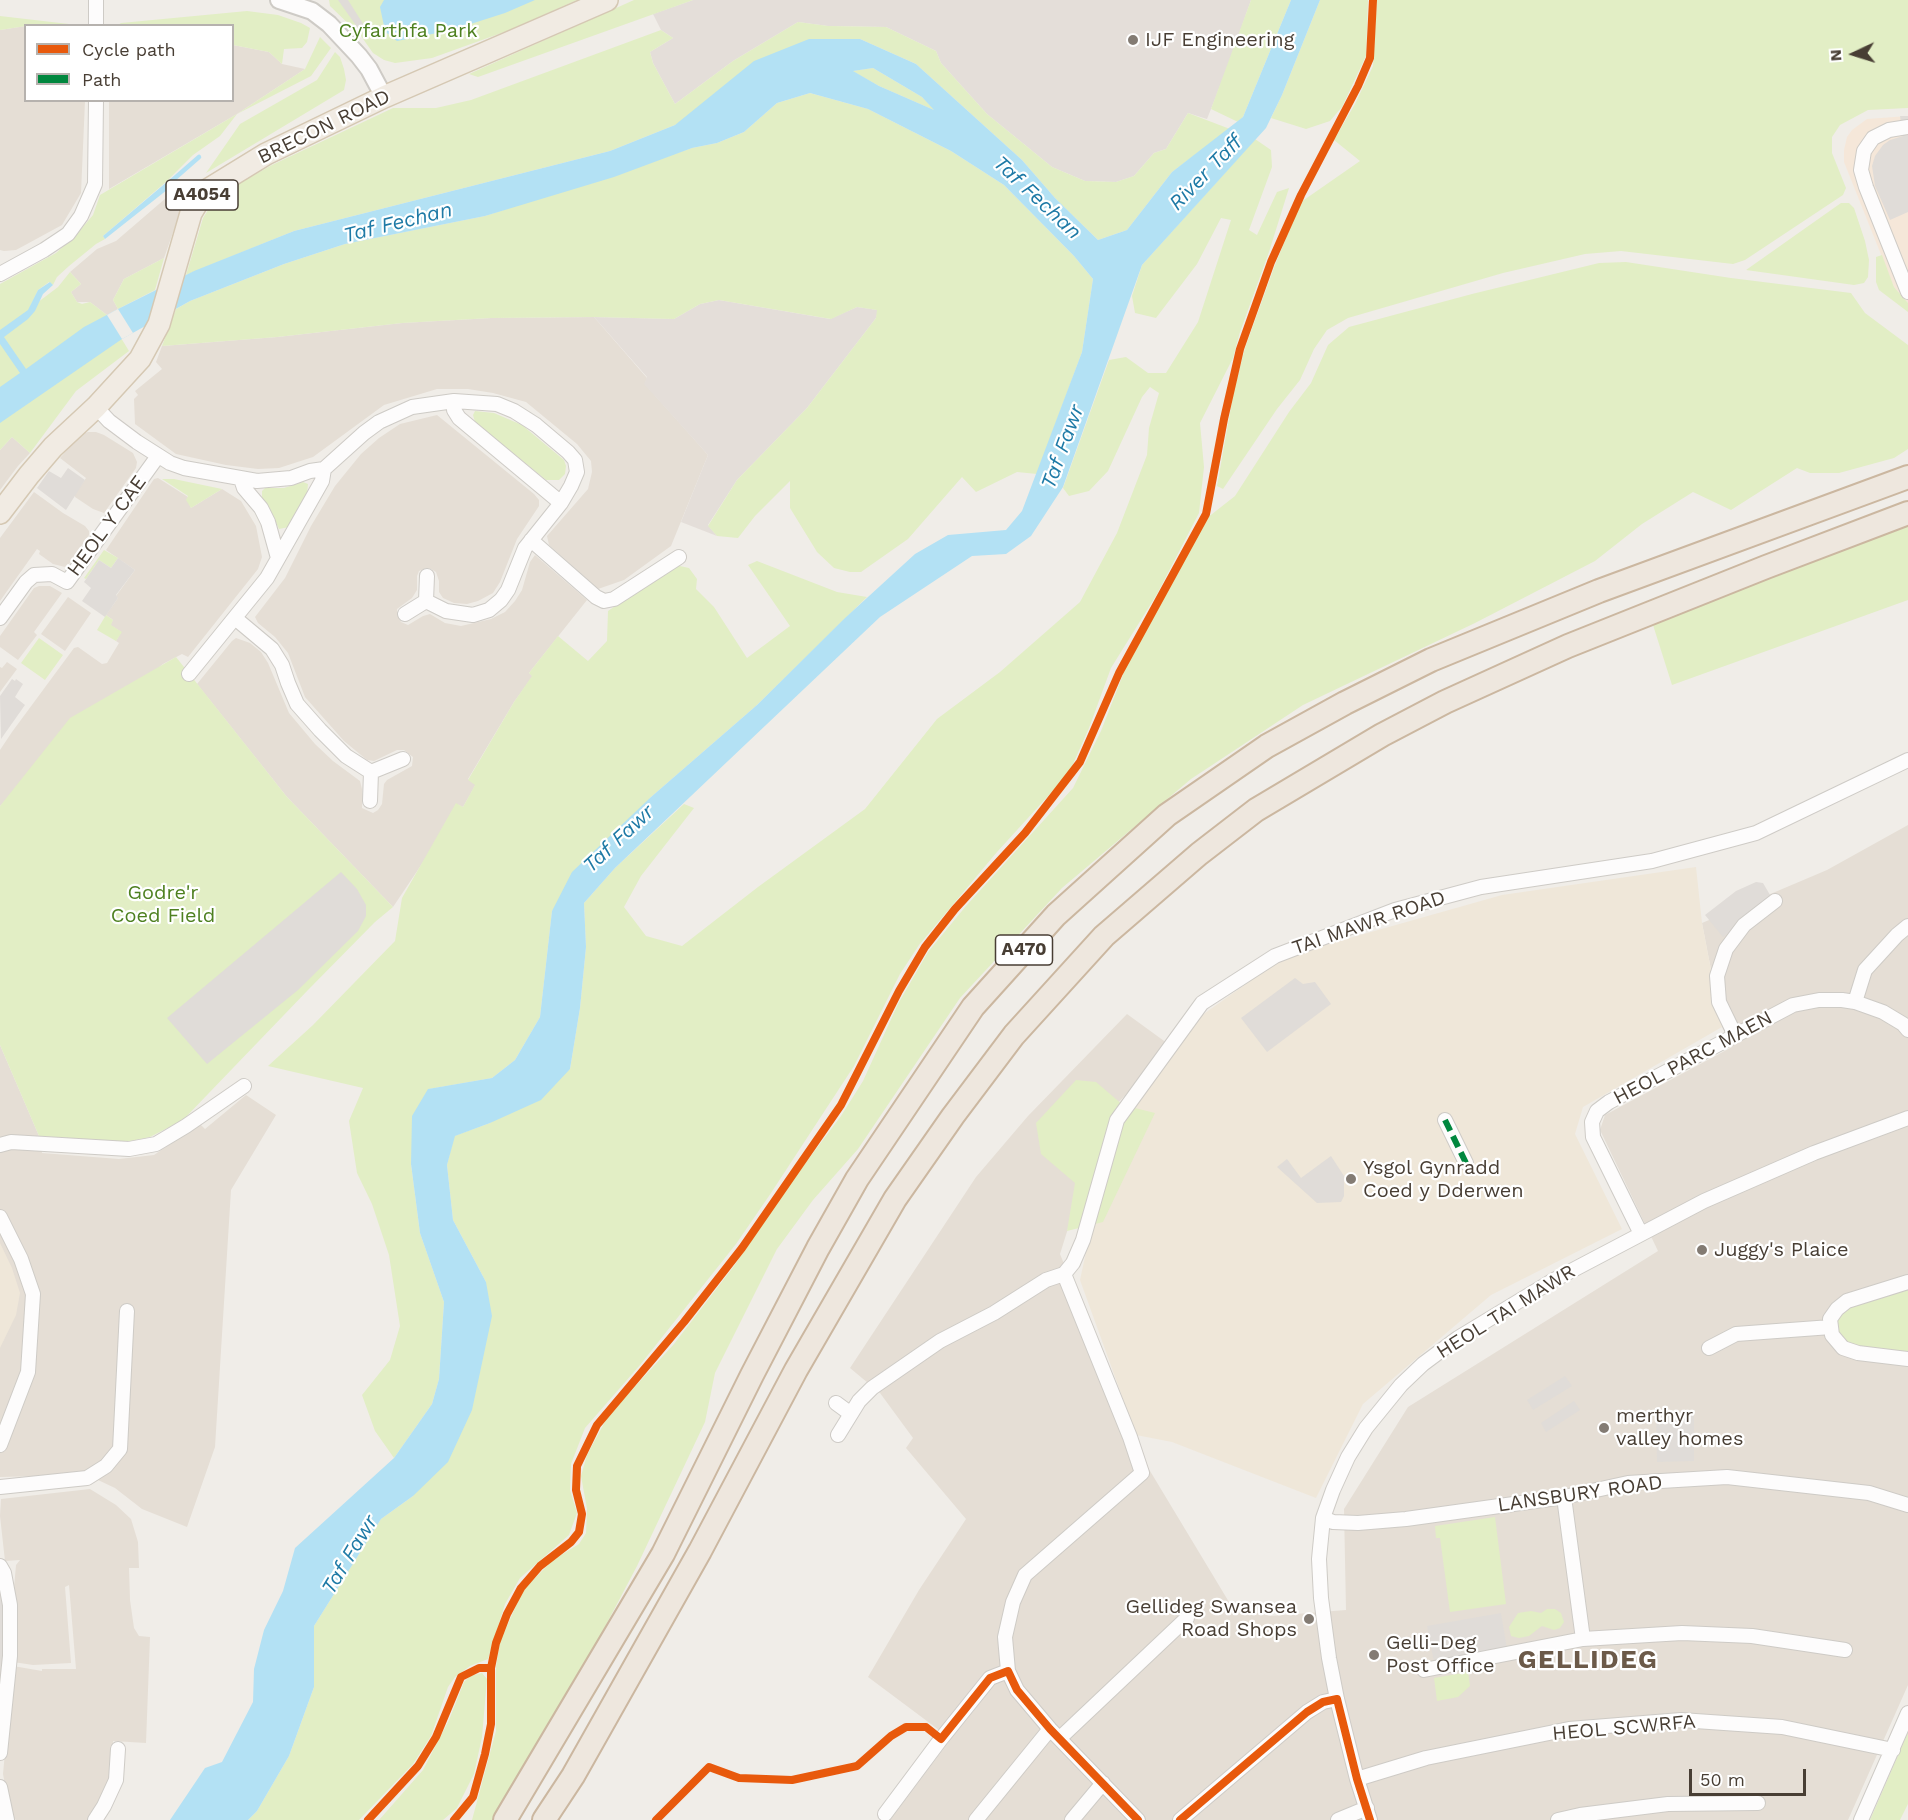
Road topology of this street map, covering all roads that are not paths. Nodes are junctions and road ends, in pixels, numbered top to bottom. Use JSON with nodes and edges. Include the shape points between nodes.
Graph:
{"nodes":[{"id":1,"x":96,"y":0,"type":"edge"},
{"id":2,"x":279,"y":0,"type":"edge"},
{"id":3,"x":607,"y":0,"type":"edge"},
{"id":4,"x":96,"y":24,"type":"edge"},
{"id":5,"x":384,"y":97,"type":"junction"},
{"id":6,"x":96,"y":102,"type":"edge"},
{"id":7,"x":1908,"y":127,"type":"edge"},
{"id":8,"x":0,"y":274,"type":"edge"},
{"id":9,"x":1908,"y":292,"type":"edge"},
{"id":10,"x":453,"y":401,"type":"junction"},
{"id":11,"x":96,"y":407,"type":"junction"},
{"id":12,"x":158,"y":456,"type":"junction"},
{"id":13,"x":324,"y":469,"type":"junction"},
{"id":14,"x":1908,"y":477,"type":"edge"},
{"id":15,"x":241,"y":479,"type":"junction"},
{"id":16,"x":561,"y":503,"type":"junction"},
{"id":17,"x":0,"y":513,"type":"edge"},
{"id":18,"x":1908,"y":513,"type":"edge"},
{"id":19,"x":531,"y":540,"type":"junction"},
{"id":20,"x":679,"y":557,"type":"dead end"},
{"id":21,"x":278,"y":558,"type":"junction"},
{"id":22,"x":427,"y":576,"type":"dead end"},
{"id":23,"x":426,"y":600,"type":"junction"},
{"id":24,"x":405,"y":614,"type":"dead end"},
{"id":25,"x":0,"y":618,"type":"edge"},
{"id":26,"x":235,"y":618,"type":"junction"},
{"id":27,"x":189,"y":674,"type":"dead end"},
{"id":28,"x":403,"y":759,"type":"dead end"},
{"id":29,"x":1908,"y":760,"type":"edge"},
{"id":30,"x":371,"y":772,"type":"junction"},
{"id":31,"x":370,"y":801,"type":"dead end"},
{"id":32,"x":1775,"y":901,"type":"dead end"},
{"id":33,"x":1908,"y":926,"type":"edge"},
{"id":34,"x":1855,"y":1002,"type":"junction"},
{"id":35,"x":1908,"y":1030,"type":"edge"},
{"id":36,"x":1735,"y":1035,"type":"junction"},
{"id":37,"x":244,"y":1086,"type":"dead end"},
{"id":38,"x":1908,"y":1118,"type":"edge"},
{"id":39,"x":1445,"y":1120,"type":"dead end"},
{"id":40,"x":0,"y":1145,"type":"edge"},
{"id":41,"x":1467,"y":1163,"type":"dead end"},
{"id":42,"x":0,"y":1217,"type":"edge"},
{"id":43,"x":1641,"y":1234,"type":"junction"},
{"id":44,"x":1064,"y":1274,"type":"junction"},
{"id":45,"x":1908,"y":1282,"type":"edge"},
{"id":46,"x":127,"y":1311,"type":"dead end"},
{"id":47,"x":1831,"y":1327,"type":"junction"},
{"id":48,"x":1709,"y":1348,"type":"dead end"},
{"id":49,"x":1908,"y":1359,"type":"edge"},
{"id":50,"x":836,"y":1403,"type":"dead end"},
{"id":51,"x":851,"y":1414,"type":"junction"},
{"id":52,"x":838,"y":1435,"type":"dead end"},
{"id":53,"x":0,"y":1445,"type":"edge"},
{"id":54,"x":0,"y":1487,"type":"edge"},
{"id":55,"x":1564,"y":1497,"type":"junction"},
{"id":56,"x":1908,"y":1505,"type":"edge"},
{"id":57,"x":1323,"y":1518,"type":"junction"},
{"id":58,"x":0,"y":1566,"type":"edge"},
{"id":59,"x":1187,"y":1618,"type":"dead end"},
{"id":60,"x":1583,"y":1639,"type":"junction"},
{"id":61,"x":1845,"y":1650,"type":"dead end"},
{"id":62,"x":1424,"y":1670,"type":"dead end"},
{"id":63,"x":1008,"y":1671,"type":"junction"},
{"id":64,"x":1337,"y":1699,"type":"junction"},
{"id":65,"x":1908,"y":1713,"type":"edge"},
{"id":66,"x":1055,"y":1733,"type":"junction"},
{"id":67,"x":118,"y":1749,"type":"dead end"},
{"id":68,"x":1893,"y":1750,"type":"junction"},
{"id":69,"x":0,"y":1754,"type":"edge"},
{"id":70,"x":1357,"y":1779,"type":"junction"},
{"id":71,"x":1103,"y":1783,"type":"junction"},
{"id":72,"x":0,"y":1787,"type":"edge"},
{"id":73,"x":1758,"y":1803,"type":"dead end"},
{"id":74,"x":1368,"y":1814,"type":"edge"},
{"id":75,"x":885,"y":1815,"type":"dead end"},
{"id":76,"x":7,"y":1820,"type":"edge"},
{"id":77,"x":95,"y":1820,"type":"edge"},
{"id":78,"x":505,"y":1820,"type":"edge"},
{"id":79,"x":544,"y":1820,"type":"edge"},
{"id":80,"x":976,"y":1820,"type":"edge"},
{"id":81,"x":1072,"y":1820,"type":"edge"},
{"id":82,"x":1138,"y":1820,"type":"edge"},
{"id":83,"x":1180,"y":1820,"type":"edge"},
{"id":84,"x":1338,"y":1820,"type":"edge"},
{"id":85,"x":1558,"y":1820,"type":"edge"},
{"id":86,"x":1861,"y":1820,"type":"edge"}],
"edges":[{"from":1,"to":4,"type":"street"},
{"from":2,"to":5,"type":"street","via":[[312,11],[328,24],[369,69]]},
{"from":3,"to":5,"type":"main road","name":"BRECON ROAD","number":"A4054"},
{"from":5,"to":11,"type":"main road","name":"BRECON ROAD","number":"A4054","via":[[266,154],[209,189],[191,213],[159,324],[140,359]]},
{"from":6,"to":8,"type":"street","via":[[95,184],[81,216],[68,234]]},
{"from":7,"to":9,"type":"street","via":[[1873,138],[1864,152],[1862,170]]},
{"from":10,"to":13,"type":"street","via":[[412,407],[379,422]]},
{"from":10,"to":16,"type":"street","via":[[459,418]]},
{"from":10,"to":16,"type":"street","via":[[497,404],[514,411],[568,452],[575,460],[577,472]]},
{"from":11,"to":12,"type":"street","via":[[124,433]]},
{"from":11,"to":17,"type":"main road","number":"A4054","via":[[53,447]]},
{"from":12,"to":15,"type":"street","via":[[184,468]]},
{"from":12,"to":25,"type":"street","name":"HEOL Y CAE","via":[[67,582],[52,574],[34,575]]},
{"from":13,"to":15,"type":"street","via":[[291,478]]},
{"from":13,"to":21,"type":"street","via":[[322,481]]},
{"from":14,"to":78,"type":"highway","number":"A470","via":[[1557,607],[1431,660],[1345,703],[1267,746],[1167,815],[1056,915],[973,1007],[857,1179],[752,1375],[663,1554]]},
{"from":15,"to":21,"type":"street","via":[[268,522]]},
{"from":16,"to":19,"type":"street"},
{"from":18,"to":79,"type":"highway","number":"A470","via":[[1569,646],[1382,735],[1256,810],[1104,936],[1014,1035],[895,1198],[796,1371],[700,1551],[573,1776]]},
{"from":19,"to":20,"type":"street","via":[[604,601],[614,599]]},
{"from":19,"to":23,"type":"street","via":[[508,590],[489,610],[458,614]]},
{"from":21,"to":26,"type":"street"},
{"from":22,"to":23,"type":"street"},
{"from":23,"to":24,"type":"street"},
{"from":26,"to":27,"type":"street"},
{"from":26,"to":30,"type":"street","via":[[272,649],[297,704],[346,756]]},
{"from":28,"to":30,"type":"street"},
{"from":29,"to":44,"type":"street","name":"TAI MAWR ROAD","via":[[1756,833],[1652,861],[1481,886],[1395,910],[1275,956],[1202,1003],[1117,1120],[1083,1240]]},
{"from":30,"to":31,"type":"street"},
{"from":32,"to":36,"type":"street","via":[[1744,925],[1726,949],[1717,976],[1719,1002]]},
{"from":33,"to":34,"type":"street","via":[[1865,970]]},
{"from":34,"to":35,"type":"street","name":"HEOL PARC MAEN","via":[[1883,1012]]},
{"from":34,"to":36,"type":"street","name":"HEOL PARC MAEN","via":[[1819,1000],[1793,1005]]},
{"from":36,"to":43,"type":"street","name":"HEOL PARC MAEN","via":[[1609,1102],[1594,1116],[1593,1137]]},
{"from":37,"to":40,"type":"street","via":[[156,1144],[129,1149],[11,1142]]},
{"from":38,"to":43,"type":"street","name":"HEOL TAI MAWR","via":[[1814,1153]]},
{"from":39,"to":41,"type":"street"},
{"from":42,"to":53,"type":"street","via":[[33,1294],[28,1372]]},
{"from":43,"to":57,"type":"street","name":"HEOL TAI MAWR","via":[[1552,1281],[1422,1364],[1366,1428],[1348,1457]]},
{"from":44,"to":51,"type":"street","via":[[1046,1280],[940,1341],[872,1388]]},
{"from":44,"to":63,"type":"street","via":[[1142,1473],[1025,1575],[1013,1602],[1005,1637]]},
{"from":45,"to":47,"type":"street","via":[[1847,1301],[1836,1309],[1830,1319]]},
{"from":46,"to":54,"type":"street","via":[[120,1449],[106,1466],[87,1478]]},
{"from":47,"to":48,"type":"street","via":[[1736,1334]]},
{"from":47,"to":49,"type":"street","via":[[1832,1335],[1843,1348]]},
{"from":50,"to":51,"type":"street"},
{"from":51,"to":52,"type":"street"},
{"from":55,"to":56,"type":"street","name":"LANSBURY ROAD","via":[[1628,1484],[1726,1477],[1869,1493]]},
{"from":55,"to":57,"type":"street","name":"LANSBURY ROAD","via":[[1406,1519],[1358,1523]]},
{"from":55,"to":60,"type":"street"},
{"from":57,"to":64,"type":"street","name":"HEOL TAI MAWR","via":[[1321,1598]]},
{"from":58,"to":69,"type":"street","via":[[10,1605],[10,1656]]},
{"from":59,"to":66,"type":"street"},
{"from":60,"to":61,"type":"street","via":[[1694,1633],[1752,1636]]},
{"from":60,"to":62,"type":"street"},
{"from":63,"to":66,"type":"street","via":[[1017,1690]]},
{"from":63,"to":75,"type":"street","via":[[990,1678]]},
{"from":64,"to":70,"type":"street","name":"HEOL TAI MAWR"},
{"from":64,"to":83,"type":"street","via":[[1323,1702],[1307,1713]]},
{"from":65,"to":68,"type":"street"},
{"from":66,"to":71,"type":"street"},
{"from":66,"to":80,"type":"street"},
{"from":67,"to":77,"type":"street","via":[[116,1780]]},
{"from":68,"to":70,"type":"street","name":"HEOL SCWRFA","via":[[1782,1727],[1681,1720],[1569,1729],[1426,1758]]},
{"from":68,"to":86,"type":"street"},
{"from":70,"to":74,"type":"street","name":"HEOL TAI MAWR"},
{"from":71,"to":81,"type":"street"},
{"from":71,"to":82,"type":"street"},
{"from":72,"to":76,"type":"street"},
{"from":73,"to":85,"type":"street","via":[[1668,1804]]},
{"from":74,"to":84,"type":"street"}]}
